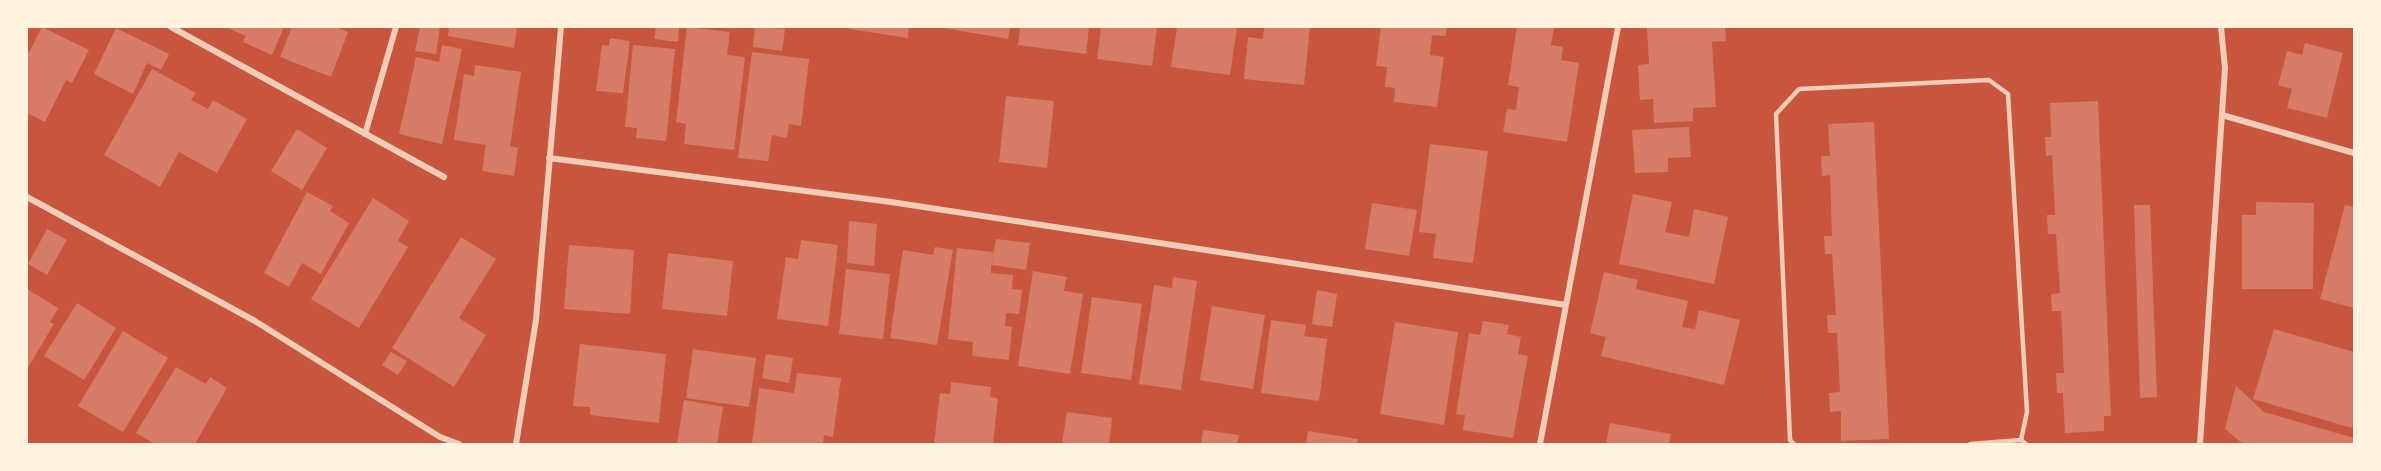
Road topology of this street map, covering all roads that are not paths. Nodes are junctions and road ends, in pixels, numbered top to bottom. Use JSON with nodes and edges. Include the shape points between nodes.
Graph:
{"nodes":[{"id":1,"x":171,"y":27,"type":"edge"},
{"id":2,"x":396,"y":27,"type":"edge"},
{"id":3,"x":561,"y":27,"type":"edge"},
{"id":4,"x":1618,"y":27,"type":"edge"},
{"id":5,"x":2221,"y":27,"type":"edge"},
{"id":6,"x":2222,"y":115,"type":"junction"},
{"id":7,"x":365,"y":134,"type":"junction"},
{"id":8,"x":2354,"y":153,"type":"edge"},
{"id":9,"x":549,"y":158,"type":"junction"},
{"id":10,"x":444,"y":177,"type":"dead end"},
{"id":11,"x":27,"y":197,"type":"edge"},
{"id":12,"x":1566,"y":305,"type":"junction"},
{"id":13,"x":2021,"y":440,"type":"junction"},
{"id":14,"x":459,"y":444,"type":"edge"},
{"id":15,"x":516,"y":444,"type":"edge"},
{"id":16,"x":1540,"y":444,"type":"edge"},
{"id":17,"x":1794,"y":444,"type":"edge"},
{"id":18,"x":1971,"y":444,"type":"edge"},
{"id":19,"x":2026,"y":444,"type":"edge"},
{"id":20,"x":2200,"y":444,"type":"edge"}],
"edges":[{"from":1,"to":7,"type":"street"},
{"from":2,"to":7,"type":"street"},
{"from":3,"to":9,"type":"street"},
{"from":4,"to":12,"type":"street"},
{"from":5,"to":6,"type":"street","via":[[2225,68]]},
{"from":6,"to":8,"type":"street"},
{"from":6,"to":20,"type":"street"},
{"from":7,"to":10,"type":"street"},
{"from":9,"to":12,"type":"street","via":[[891,202]]},
{"from":9,"to":15,"type":"street","via":[[536,320]]},
{"from":11,"to":14,"type":"street","via":[[255,321],[440,437]]},
{"from":12,"to":16,"type":"street"},
{"from":13,"to":17,"type":"lane","via":[[2027,412],[2008,94],[1989,80],[1799,89],[1776,114],[1790,440]]},
{"from":13,"to":18,"type":"lane"},
{"from":13,"to":19,"type":"lane"}]}
